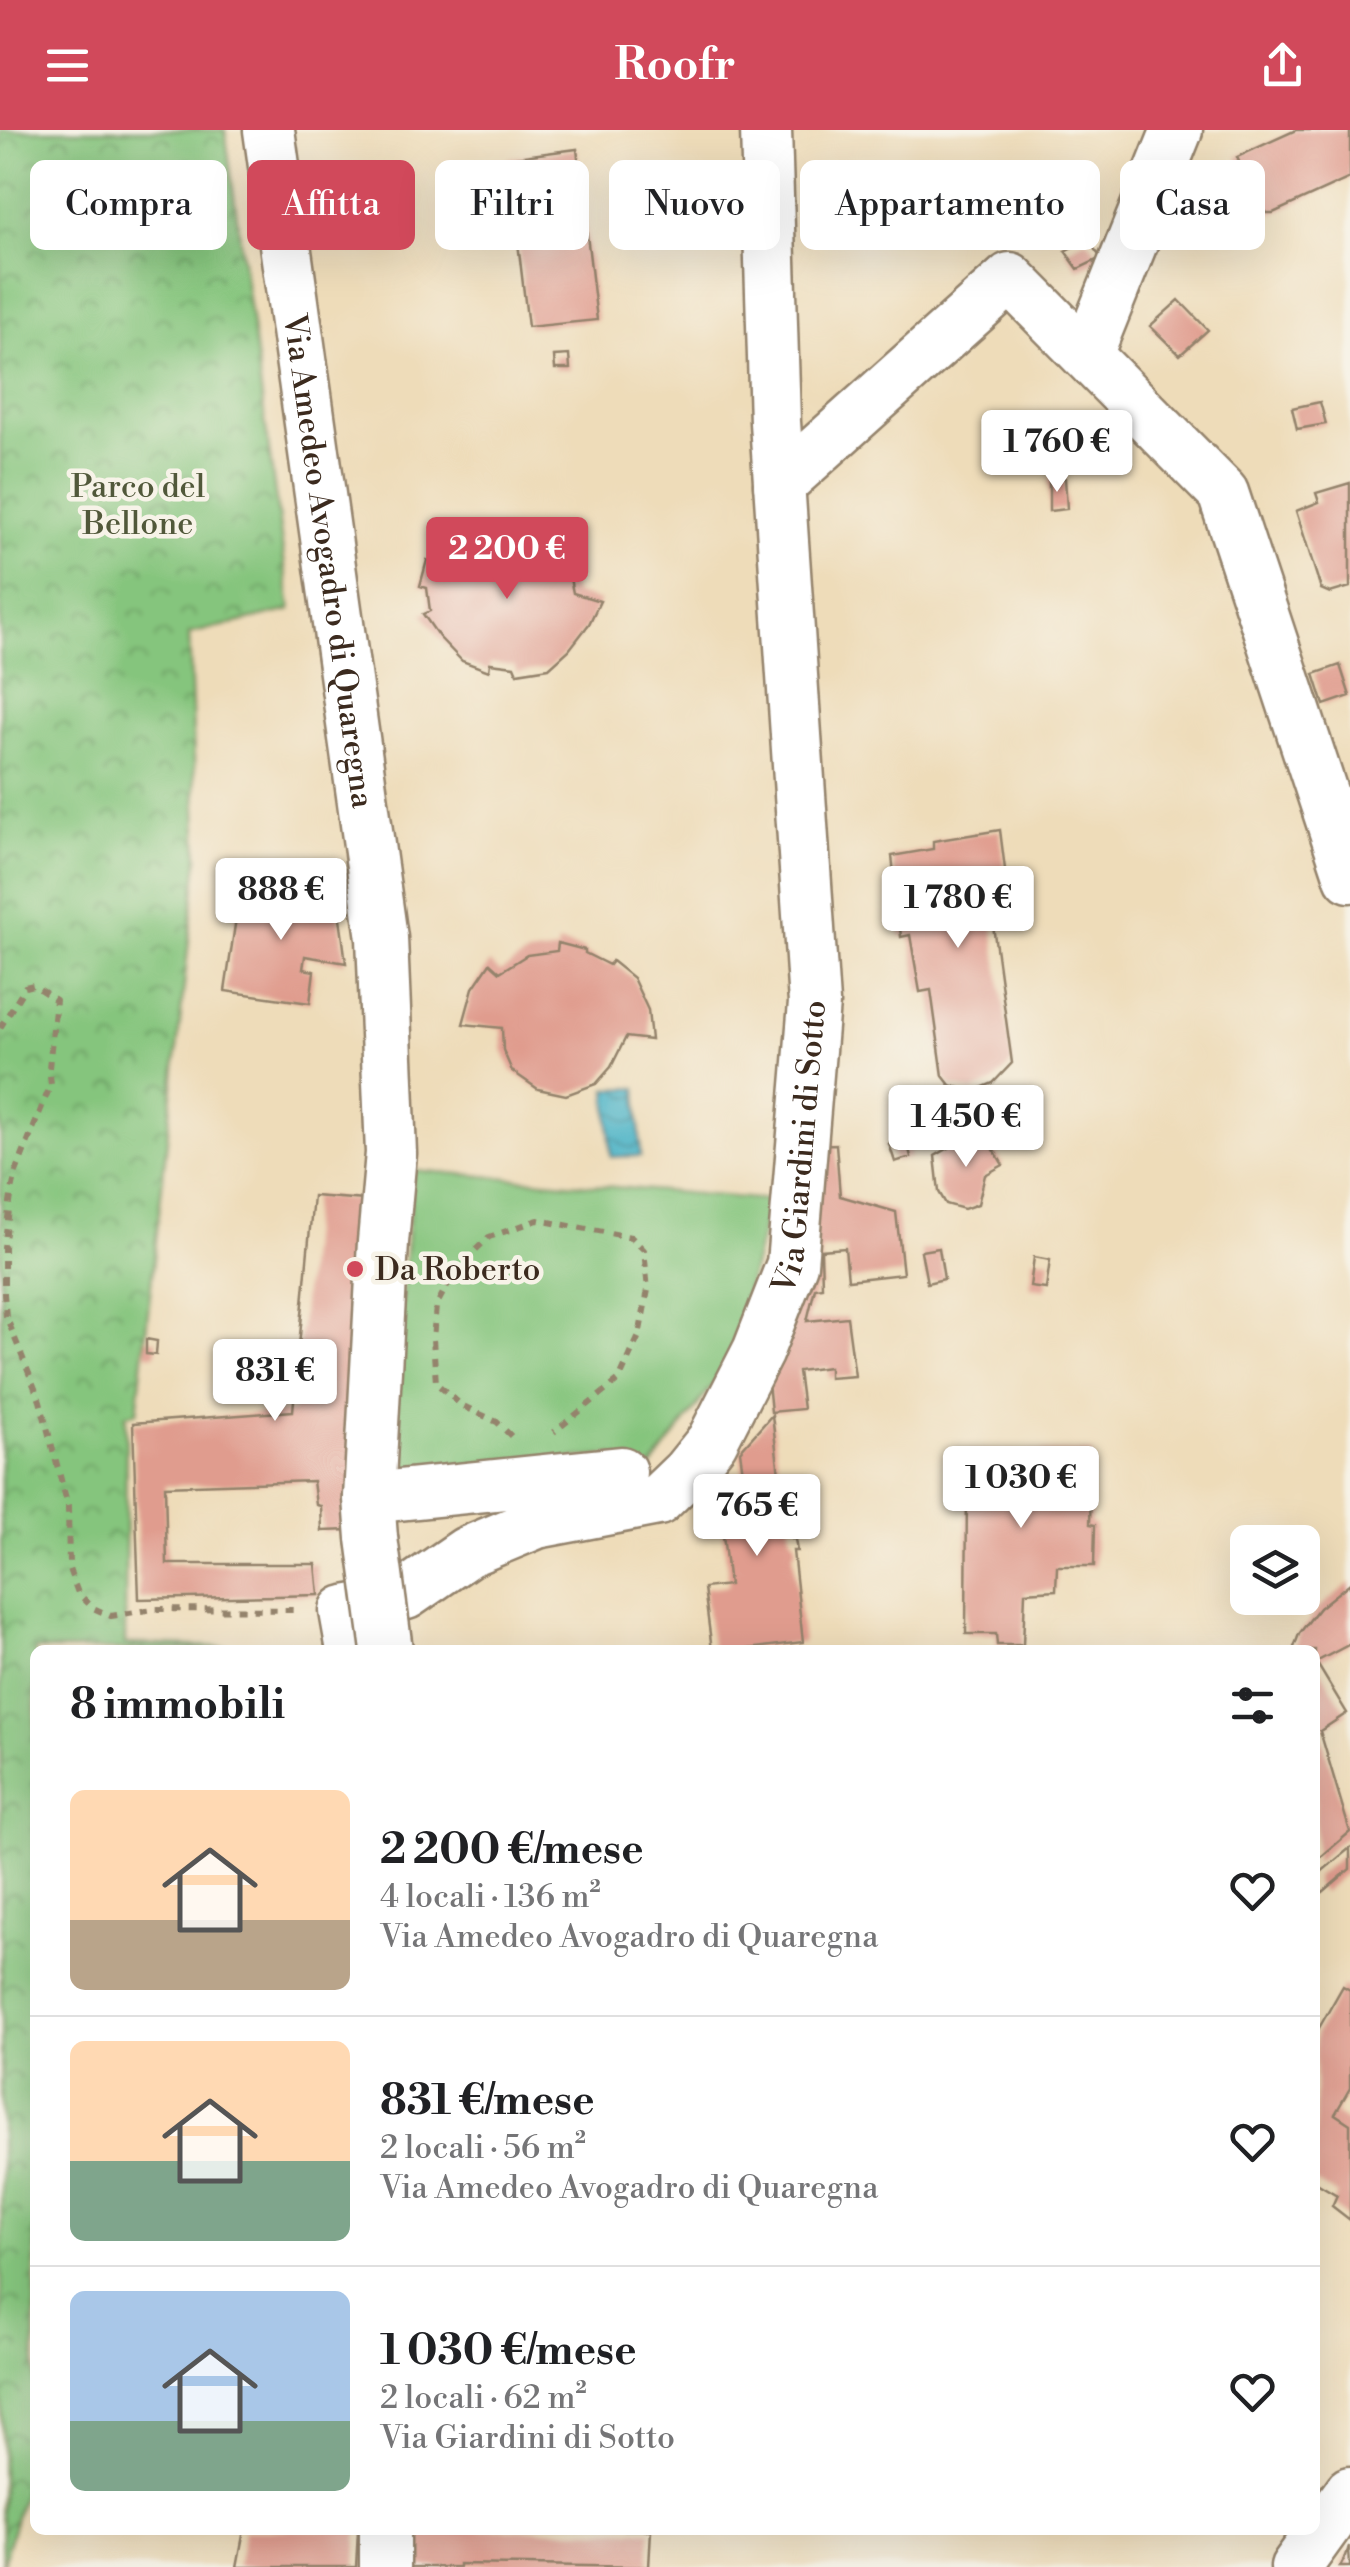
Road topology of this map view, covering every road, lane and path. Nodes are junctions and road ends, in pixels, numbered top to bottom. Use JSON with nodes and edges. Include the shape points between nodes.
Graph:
{"nodes":[{"id":1,"x":270,"y":130,"type":"edge"},
{"id":2,"x":766,"y":130,"type":"edge"},
{"id":3,"x":1178,"y":130,"type":"edge"},
{"id":4,"x":1086,"y":355,"type":"junction"},
{"id":5,"x":779,"y":485,"type":"junction"},
{"id":6,"x":1350,"y":877,"type":"edge"},
{"id":7,"x":0,"y":1028,"type":"edge"},
{"id":8,"x":526,"y":1470,"type":"junction"},
{"id":9,"x":621,"y":1472,"type":"dead end"},
{"id":10,"x":370,"y":1518,"type":"junction"},
{"id":11,"x":406,"y":1594,"type":"dead end"},
{"id":12,"x":351,"y":1623,"type":"edge"},
{"id":13,"x":386,"y":1645,"type":"edge"},
{"id":14,"x":1350,"y":2492,"type":"edge"},
{"id":15,"x":1320,"y":2534,"type":"edge"},
{"id":16,"x":385,"y":2535,"type":"edge"},
{"id":17,"x":1319,"y":2535,"type":"edge"},
{"id":18,"x":384,"y":2567,"type":"edge"},
{"id":19,"x":1296,"y":2567,"type":"edge"}],
"edges":[{"from":1,"to":10,"type":"street","name":"Via Amedeo Avogadro di Quaregna","via":[[382,938],[392,1153]]},
{"from":2,"to":5,"type":"street","name":"Via Giardini di Sotto"},
{"from":3,"to":4,"type":"street"},
{"from":4,"to":5,"type":"street","via":[[1010,278]]},
{"from":4,"to":6,"type":"street","via":[[1223,493]]},
{"from":5,"to":11,"type":"street","name":"Via Giardini di Sotto","via":[[814,1002],[792,1264],[712,1441],[658,1500],[537,1523],[466,1552]]},
{"from":7,"to":12,"type":"path","via":[[25,987],[34,985],[56,1000],[51,1084],[11,1196],[4,1294],[68,1506],[70,1570],[78,1593],[111,1616],[153,1609]]},
{"from":8,"to":8,"type":"path","via":[[566,1420],[619,1380],[639,1336],[648,1290],[644,1250],[631,1237],[538,1220],[490,1237],[456,1268],[436,1306],[436,1383],[497,1422]]},
{"from":8,"to":9,"type":"street"},
{"from":8,"to":10,"type":"street"},
{"from":10,"to":13,"type":"street","name":"Via Amedeo Avogadro di Quaregna","bridge":true},
{"from":14,"to":15,"type":"street"},
{"from":16,"to":18,"type":"street"},
{"from":17,"to":19,"type":"street"}]}
